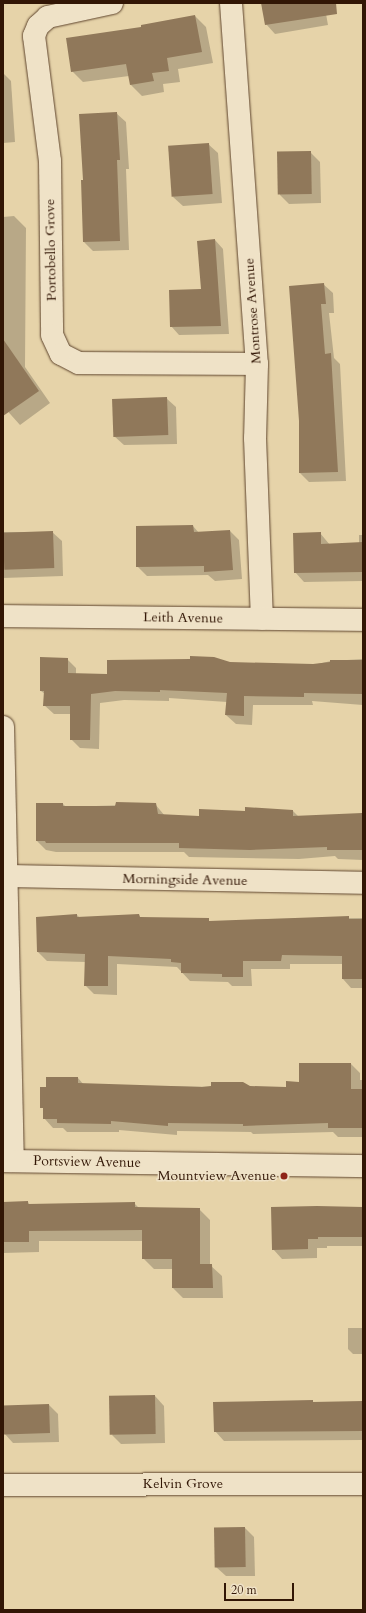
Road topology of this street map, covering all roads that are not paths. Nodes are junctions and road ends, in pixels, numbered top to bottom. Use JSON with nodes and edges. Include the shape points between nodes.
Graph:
{"nodes":[{"id":1,"x":112,"y":3,"type":"edge"},
{"id":2,"x":231,"y":3,"type":"edge"},
{"id":3,"x":257,"y":364,"type":"junction"},
{"id":4,"x":3,"y":616,"type":"edge"},
{"id":5,"x":262,"y":619,"type":"junction"},
{"id":6,"x":363,"y":620,"type":"edge"},
{"id":7,"x":3,"y":727,"type":"edge"},
{"id":8,"x":6,"y":876,"type":"junction"},
{"id":9,"x":363,"y":883,"type":"edge"},
{"id":10,"x":8,"y":1161,"type":"edge"},
{"id":11,"x":363,"y":1166,"type":"edge"},
{"id":12,"x":363,"y":1484,"type":"edge"},
{"id":13,"x":3,"y":1485,"type":"edge"}],
"edges":[{"from":1,"to":3,"type":"street","name":"Portobello Grove","via":[[48,17],[38,26],[34,36],[50,161],[52,335],[61,354],[78,363]]},
{"from":2,"to":3,"type":"street","name":"Montrose Avenue"},
{"from":3,"to":5,"type":"street","name":"Montrose Avenue","via":[[255,438]]},
{"from":4,"to":5,"type":"street","name":"Leith Avenue"},
{"from":5,"to":6,"type":"street","name":"Leith Avenue"},
{"from":7,"to":8,"type":"street"},
{"from":8,"to":9,"type":"street","name":"Morningside Avenue"},
{"from":8,"to":10,"type":"street"},
{"from":10,"to":11,"type":"street","name":"Portsview Avenue"},
{"from":12,"to":13,"type":"street","name":"Kelvin Grove"}]}
